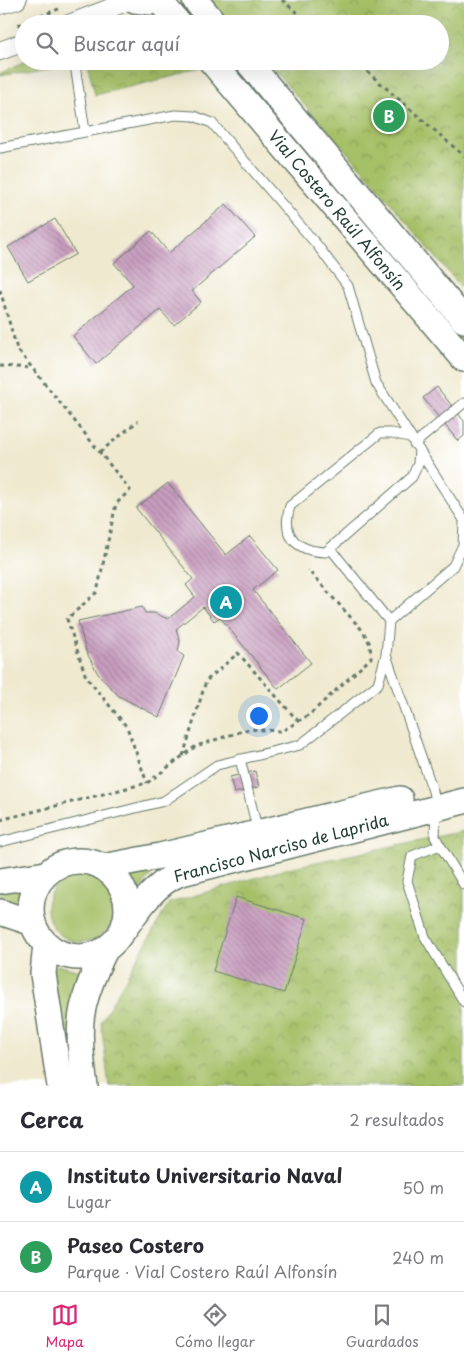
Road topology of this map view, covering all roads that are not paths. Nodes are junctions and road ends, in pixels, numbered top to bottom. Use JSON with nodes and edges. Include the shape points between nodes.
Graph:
{"nodes":[{"id":1,"x":16,"y":0,"type":"edge"},
{"id":2,"x":130,"y":0,"type":"edge"},
{"id":3,"x":136,"y":0,"type":"edge"},
{"id":4,"x":159,"y":0,"type":"edge"},
{"id":5,"x":195,"y":0,"type":"edge"},
{"id":6,"x":0,"y":5,"type":"edge"},
{"id":7,"x":92,"y":15,"type":"edge"},
{"id":8,"x":172,"y":15,"type":"edge"},
{"id":9,"x":208,"y":15,"type":"edge"},
{"id":10,"x":15,"y":45,"type":"edge"},
{"id":11,"x":0,"y":51,"type":"edge"},
{"id":12,"x":76,"y":70,"type":"edge"},
{"id":13,"x":219,"y":70,"type":"edge"},
{"id":14,"x":254,"y":70,"type":"edge"},
{"id":15,"x":85,"y":131,"type":"junction"},
{"id":16,"x":0,"y":148,"type":"edge"},
{"id":17,"x":464,"y":320,"type":"edge"},
{"id":18,"x":464,"y":359,"type":"edge"},
{"id":19,"x":464,"y":403,"type":"edge"},
{"id":20,"x":414,"y":443,"type":"junction"},
{"id":21,"x":464,"y":521,"type":"edge"},
{"id":22,"x":330,"y":548,"type":"junction"},
{"id":23,"x":389,"y":621,"type":"junction"},
{"id":24,"x":386,"y":655,"type":"junction"},
{"id":25,"x":240,"y":759,"type":"junction"},
{"id":26,"x":464,"y":784,"type":"edge"},
{"id":27,"x":434,"y":799,"type":"junction"},
{"id":28,"x":464,"y":801,"type":"edge"},
{"id":29,"x":0,"y":842,"type":"edge"},
{"id":30,"x":260,"y":842,"type":"junction"},
{"id":31,"x":440,"y":845,"type":"junction"},
{"id":32,"x":103,"y":867,"type":"junction"},
{"id":33,"x":46,"y":874,"type":"junction"},
{"id":34,"x":0,"y":881,"type":"edge"},
{"id":35,"x":464,"y":885,"type":"edge"},
{"id":36,"x":0,"y":912,"type":"edge"},
{"id":37,"x":33,"y":923,"type":"junction"},
{"id":38,"x":122,"y":932,"type":"junction"},
{"id":39,"x":46,"y":944,"type":"junction"},
{"id":40,"x":105,"y":950,"type":"junction"},
{"id":41,"x":464,"y":1002,"type":"edge"},
{"id":42,"x":60,"y":1086,"type":"edge"},
{"id":43,"x":85,"y":1086,"type":"edge"}],
"edges":[{"from":1,"to":6,"type":"street"},
{"from":2,"to":7,"type":"street"},
{"from":3,"to":4,"type":"street"},
{"from":4,"to":8,"type":"street"},
{"from":5,"to":9,"type":"street"},
{"from":10,"to":11,"type":"street"},
{"from":12,"to":15,"type":"lane"},
{"from":13,"to":18,"type":"street","name":"Vial Costero Raúl Alfonsín"},
{"from":14,"to":17,"type":"street","name":"Vial Costero Raúl Alfonsín"},
{"from":15,"to":16,"type":"lane"},
{"from":15,"to":20,"type":"lane","via":[[175,115],[194,116],[212,123],[318,245],[348,286],[376,383]]},
{"from":19,"to":20,"type":"lane"},
{"from":20,"to":21,"type":"lane"},
{"from":20,"to":22,"type":"lane","via":[[418,464],[412,477]]},
{"from":20,"to":22,"type":"lane","via":[[392,432],[380,433],[290,506],[286,519],[287,533],[300,547],[313,552],[326,552]]},
{"from":21,"to":23,"type":"lane","via":[[462,545],[453,566]]},
{"from":22,"to":23,"type":"lane"},
{"from":23,"to":24,"type":"lane"},
{"from":24,"to":25,"type":"lane","via":[[378,684],[300,745]]},
{"from":24,"to":27,"type":"lane"},
{"from":25,"to":29,"type":"lane","via":[[217,765],[164,801]]},
{"from":25,"to":30,"type":"lane"},
{"from":26,"to":27,"type":"street","name":"Francisco Narciso de Laprida"},
{"from":27,"to":28,"type":"street","name":"Francisco Narciso de Laprida"},
{"from":27,"to":30,"type":"street","name":"Francisco Narciso de Laprida"},
{"from":27,"to":31,"type":"lane","via":[[435,838]]},
{"from":30,"to":32,"type":"street","name":"Francisco Narciso de Laprida"},
{"from":30,"to":38,"type":"street","name":"Francisco Narciso de Laprida","via":[[166,880],[146,899]]},
{"from":31,"to":35,"type":"lane"},
{"from":31,"to":41,"type":"lane","via":[[412,856],[406,882],[425,937]]},
{"from":32,"to":33,"type":"street","via":[[76,861],[54,866]]},
{"from":32,"to":38,"type":"street","via":[[115,876],[123,889],[127,918]]},
{"from":33,"to":34,"type":"street"},
{"from":33,"to":37,"type":"street","via":[[31,908]]},
{"from":36,"to":37,"type":"street"},
{"from":37,"to":39,"type":"street"},
{"from":38,"to":40,"type":"street"},
{"from":39,"to":40,"type":"street","via":[[68,956],[87,956]]},
{"from":39,"to":42,"type":"street","via":[[44,974]]},
{"from":40,"to":43,"type":"street","via":[[89,982],[79,1021]]}]}
